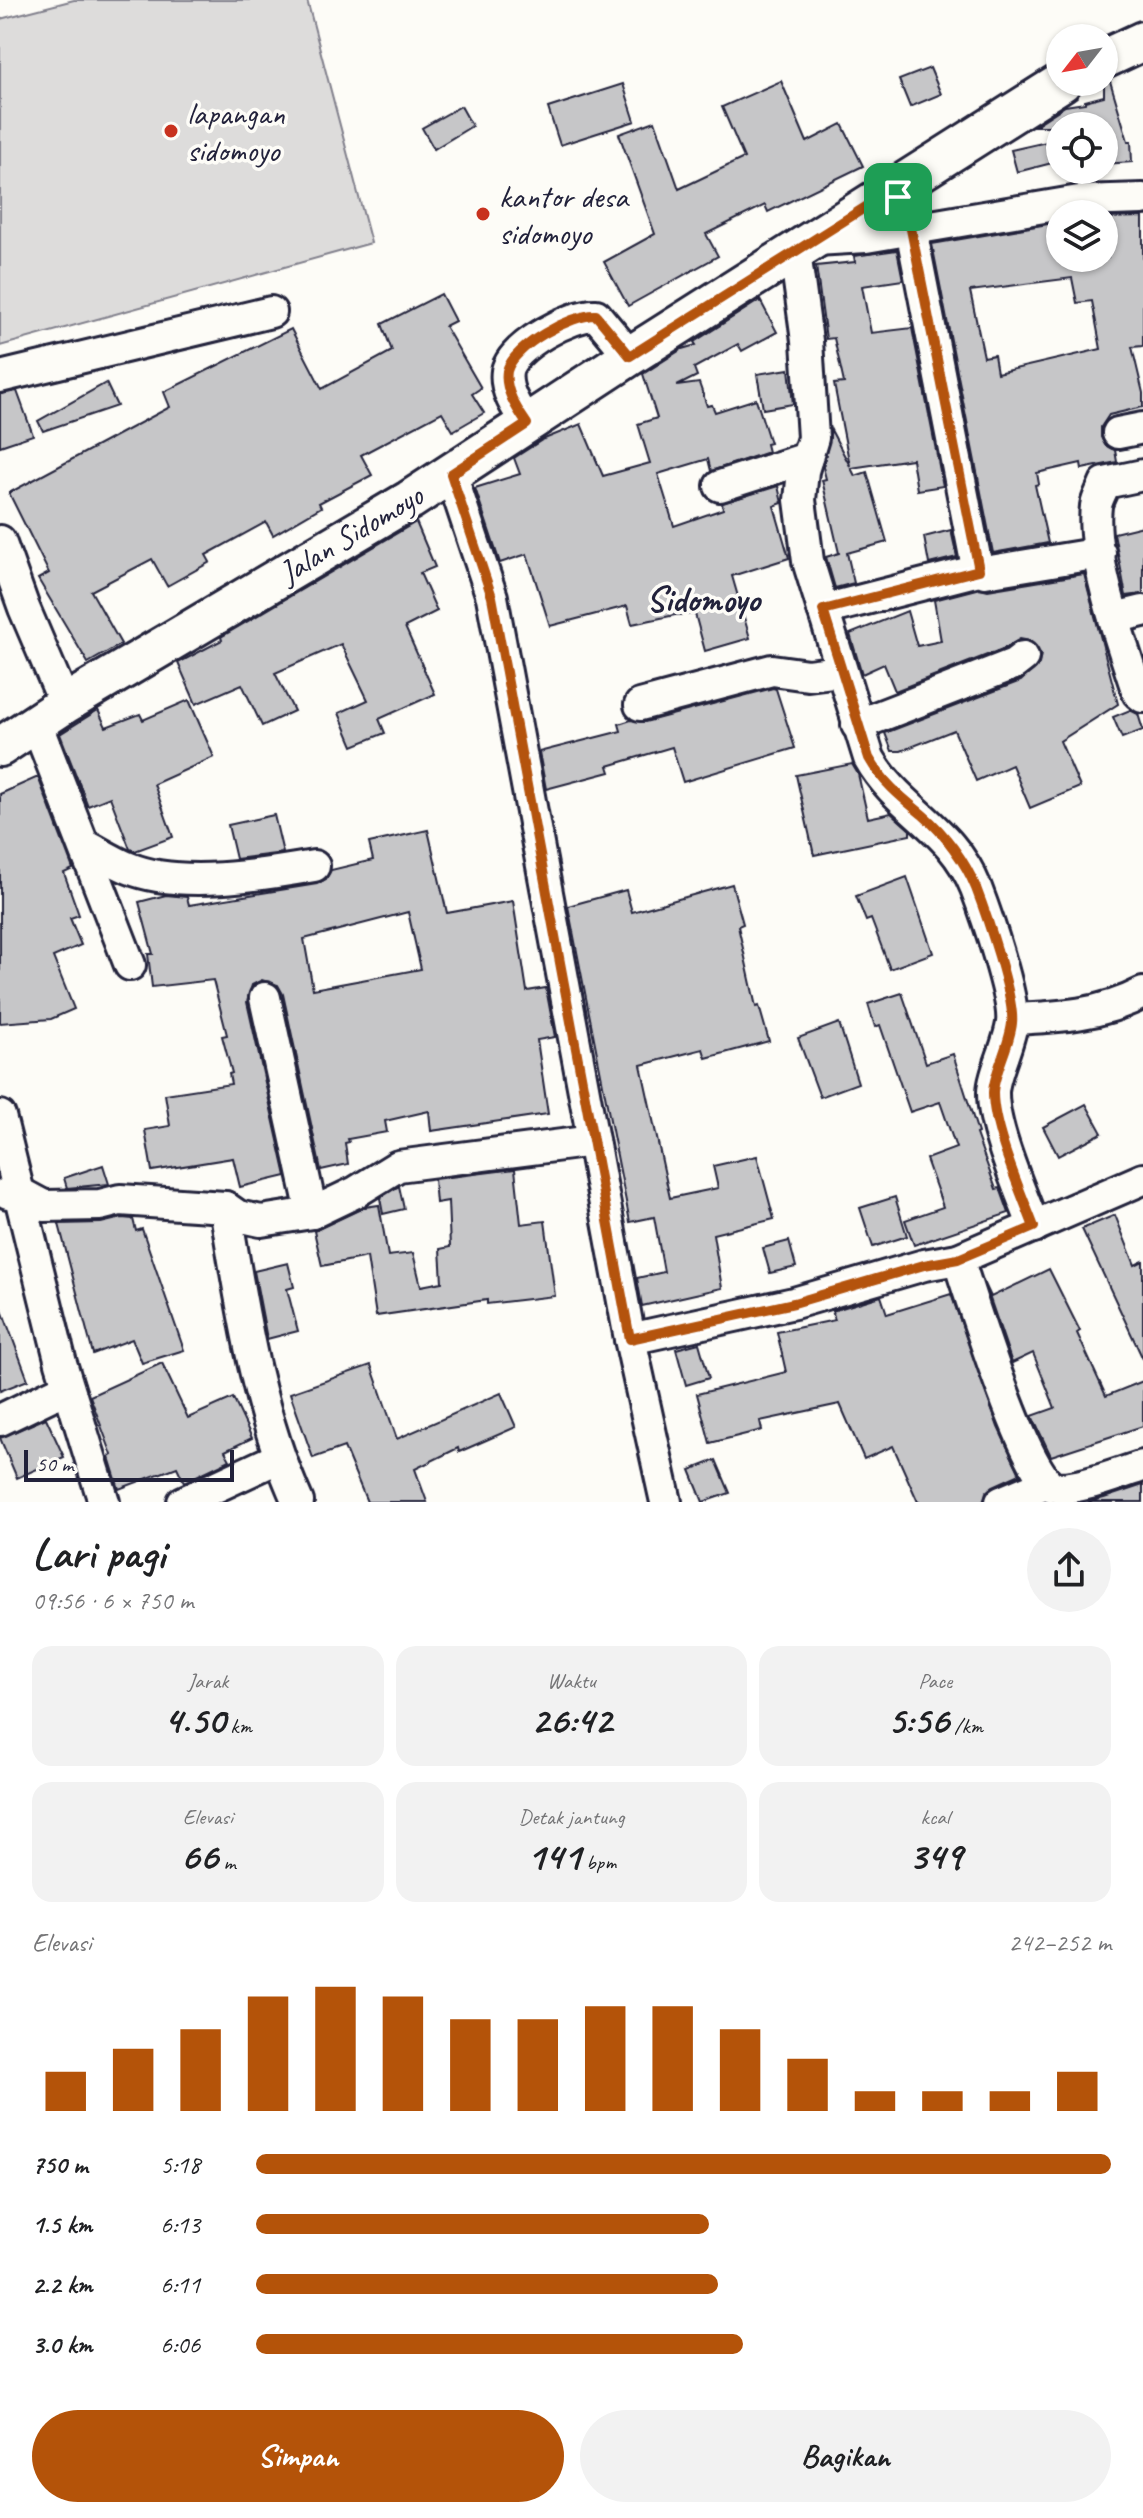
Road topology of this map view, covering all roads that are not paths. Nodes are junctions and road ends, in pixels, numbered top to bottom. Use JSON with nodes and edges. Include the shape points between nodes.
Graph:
{"nodes":[{"id":1,"x":1143,"y":41,"type":"edge"},
{"id":2,"x":1118,"y":53,"type":"edge"},
{"id":3,"x":1046,"y":92,"type":"edge"},
{"id":4,"x":899,"y":186,"type":"junction"},
{"id":5,"x":1143,"y":199,"type":"edge"},
{"id":6,"x":911,"y":229,"type":"junction"},
{"id":7,"x":806,"y":246,"type":"junction"},
{"id":8,"x":271,"y":312,"type":"dead end"},
{"id":9,"x":630,"y":356,"type":"junction"},
{"id":10,"x":0,"y":377,"type":"edge"},
{"id":11,"x":527,"y":424,"type":"junction"},
{"id":12,"x":807,"y":458,"type":"junction"},
{"id":13,"x":451,"y":474,"type":"junction"},
{"id":14,"x":1143,"y":475,"type":"edge"},
{"id":15,"x":720,"y":486,"type":"dead end"},
{"id":16,"x":0,"y":541,"type":"edge"},
{"id":17,"x":1100,"y":553,"type":"junction"},
{"id":18,"x":979,"y":570,"type":"junction"},
{"id":19,"x":823,"y":610,"type":"junction"},
{"id":20,"x":1143,"y":611,"type":"edge"},
{"id":21,"x":1114,"y":618,"type":"junction"},
{"id":22,"x":1023,"y":657,"type":"dead end"},
{"id":23,"x":840,"y":671,"type":"junction"},
{"id":24,"x":1143,"y":697,"type":"edge"},
{"id":25,"x":640,"y":705,"type":"dead end"},
{"id":26,"x":51,"y":714,"type":"junction"},
{"id":27,"x":857,"y":725,"type":"junction"},
{"id":28,"x":0,"y":747,"type":"edge"},
{"id":29,"x":85,"y":845,"type":"junction"},
{"id":30,"x":314,"y":866,"type":"dead end"},
{"id":31,"x":130,"y":965,"type":"dead end"},
{"id":32,"x":1143,"y":993,"type":"edge"},
{"id":33,"x":265,"y":998,"type":"dead end"},
{"id":34,"x":1013,"y":1019,"type":"junction"},
{"id":35,"x":0,"y":1116,"type":"edge"},
{"id":36,"x":593,"y":1141,"type":"junction"},
{"id":37,"x":1143,"y":1179,"type":"edge"},
{"id":38,"x":9,"y":1193,"type":"edge"},
{"id":39,"x":225,"y":1207,"type":"junction"},
{"id":40,"x":312,"y":1213,"type":"junction"},
{"id":41,"x":1034,"y":1227,"type":"junction"},
{"id":42,"x":958,"y":1259,"type":"junction"},
{"id":43,"x":630,"y":1339,"type":"junction"},
{"id":44,"x":68,"y":1387,"type":"junction"},
{"id":45,"x":0,"y":1420,"type":"edge"},
{"id":46,"x":278,"y":1458,"type":"junction"},
{"id":47,"x":1143,"y":1466,"type":"edge"},
{"id":48,"x":1046,"y":1483,"type":"junction"},
{"id":49,"x":104,"y":1502,"type":"edge"},
{"id":50,"x":183,"y":1502,"type":"edge"},
{"id":51,"x":298,"y":1502,"type":"edge"},
{"id":52,"x":666,"y":1502,"type":"edge"},
{"id":53,"x":1001,"y":1502,"type":"edge"}],
"edges":[{"from":1,"to":2,"type":"main road"},
{"from":3,"to":4,"type":"main road","name":"Jalan Sidomoyo"},
{"from":4,"to":6,"type":"street","via":[[900,207]]},
{"from":4,"to":7,"type":"main road","name":"Jalan Sidomoyo"},
{"from":5,"to":6,"type":"street","via":[[1079,201]]},
{"from":6,"to":7,"type":"street"},
{"from":6,"to":18,"type":"street"},
{"from":7,"to":9,"type":"main road","name":"Jalan Sidomoyo"},
{"from":7,"to":12,"type":"street","via":[[813,438]]},
{"from":8,"to":10,"type":"street"},
{"from":9,"to":11,"type":"main road","name":"Jalan Sidomoyo"},
{"from":9,"to":11,"type":"street","via":[[596,315],[556,326],[517,355],[506,374],[512,400]]},
{"from":11,"to":13,"type":"main road","name":"Jalan Sidomoyo"},
{"from":12,"to":15,"type":"street"},
{"from":12,"to":19,"type":"street","via":[[800,500],[808,561]]},
{"from":13,"to":26,"type":"main road","name":"Jalan Sidomoyo"},
{"from":13,"to":36,"type":"street","via":[[492,597]]},
{"from":14,"to":17,"type":"street","via":[[1105,483],[1096,504]]},
{"from":16,"to":26,"type":"street","via":[[24,608]]},
{"from":17,"to":18,"type":"street"},
{"from":17,"to":21,"type":"street"},
{"from":18,"to":19,"type":"street"},
{"from":19,"to":23,"type":"street"},
{"from":20,"to":21,"type":"street"},
{"from":21,"to":24,"type":"street"},
{"from":22,"to":27,"type":"street"},
{"from":23,"to":25,"type":"street","via":[[808,675],[772,670]]},
{"from":23,"to":27,"type":"street"},
{"from":26,"to":28,"type":"main road","name":"Jalan Sidomoyo"},
{"from":26,"to":29,"type":"street"},
{"from":27,"to":34,"type":"street","via":[[880,778],[955,850],[975,884]]},
{"from":29,"to":30,"type":"street","via":[[132,870],[179,879]]},
{"from":29,"to":31,"type":"street"},
{"from":32,"to":34,"type":"street","via":[[1116,1007]]},
{"from":33,"to":40,"type":"street"},
{"from":34,"to":41,"type":"street","via":[[993,1092],[1006,1151]]},
{"from":35,"to":38,"type":"street"},
{"from":36,"to":40,"type":"street","via":[[398,1166]]},
{"from":36,"to":43,"type":"street"},
{"from":37,"to":41,"type":"street"},
{"from":38,"to":39,"type":"street","via":[[44,1206],[120,1200]]},
{"from":38,"to":44,"type":"street"},
{"from":39,"to":40,"type":"street","via":[[261,1221]]},
{"from":39,"to":46,"type":"street","via":[[244,1323]]},
{"from":41,"to":42,"type":"street"},
{"from":42,"to":43,"type":"street"},
{"from":42,"to":48,"type":"street","via":[[1028,1454]]},
{"from":43,"to":52,"type":"street"},
{"from":44,"to":45,"type":"street"},
{"from":44,"to":49,"type":"street"},
{"from":46,"to":50,"type":"street"},
{"from":46,"to":51,"type":"street"},
{"from":47,"to":48,"type":"street","via":[[1073,1486]]},
{"from":48,"to":53,"type":"street"}]}
